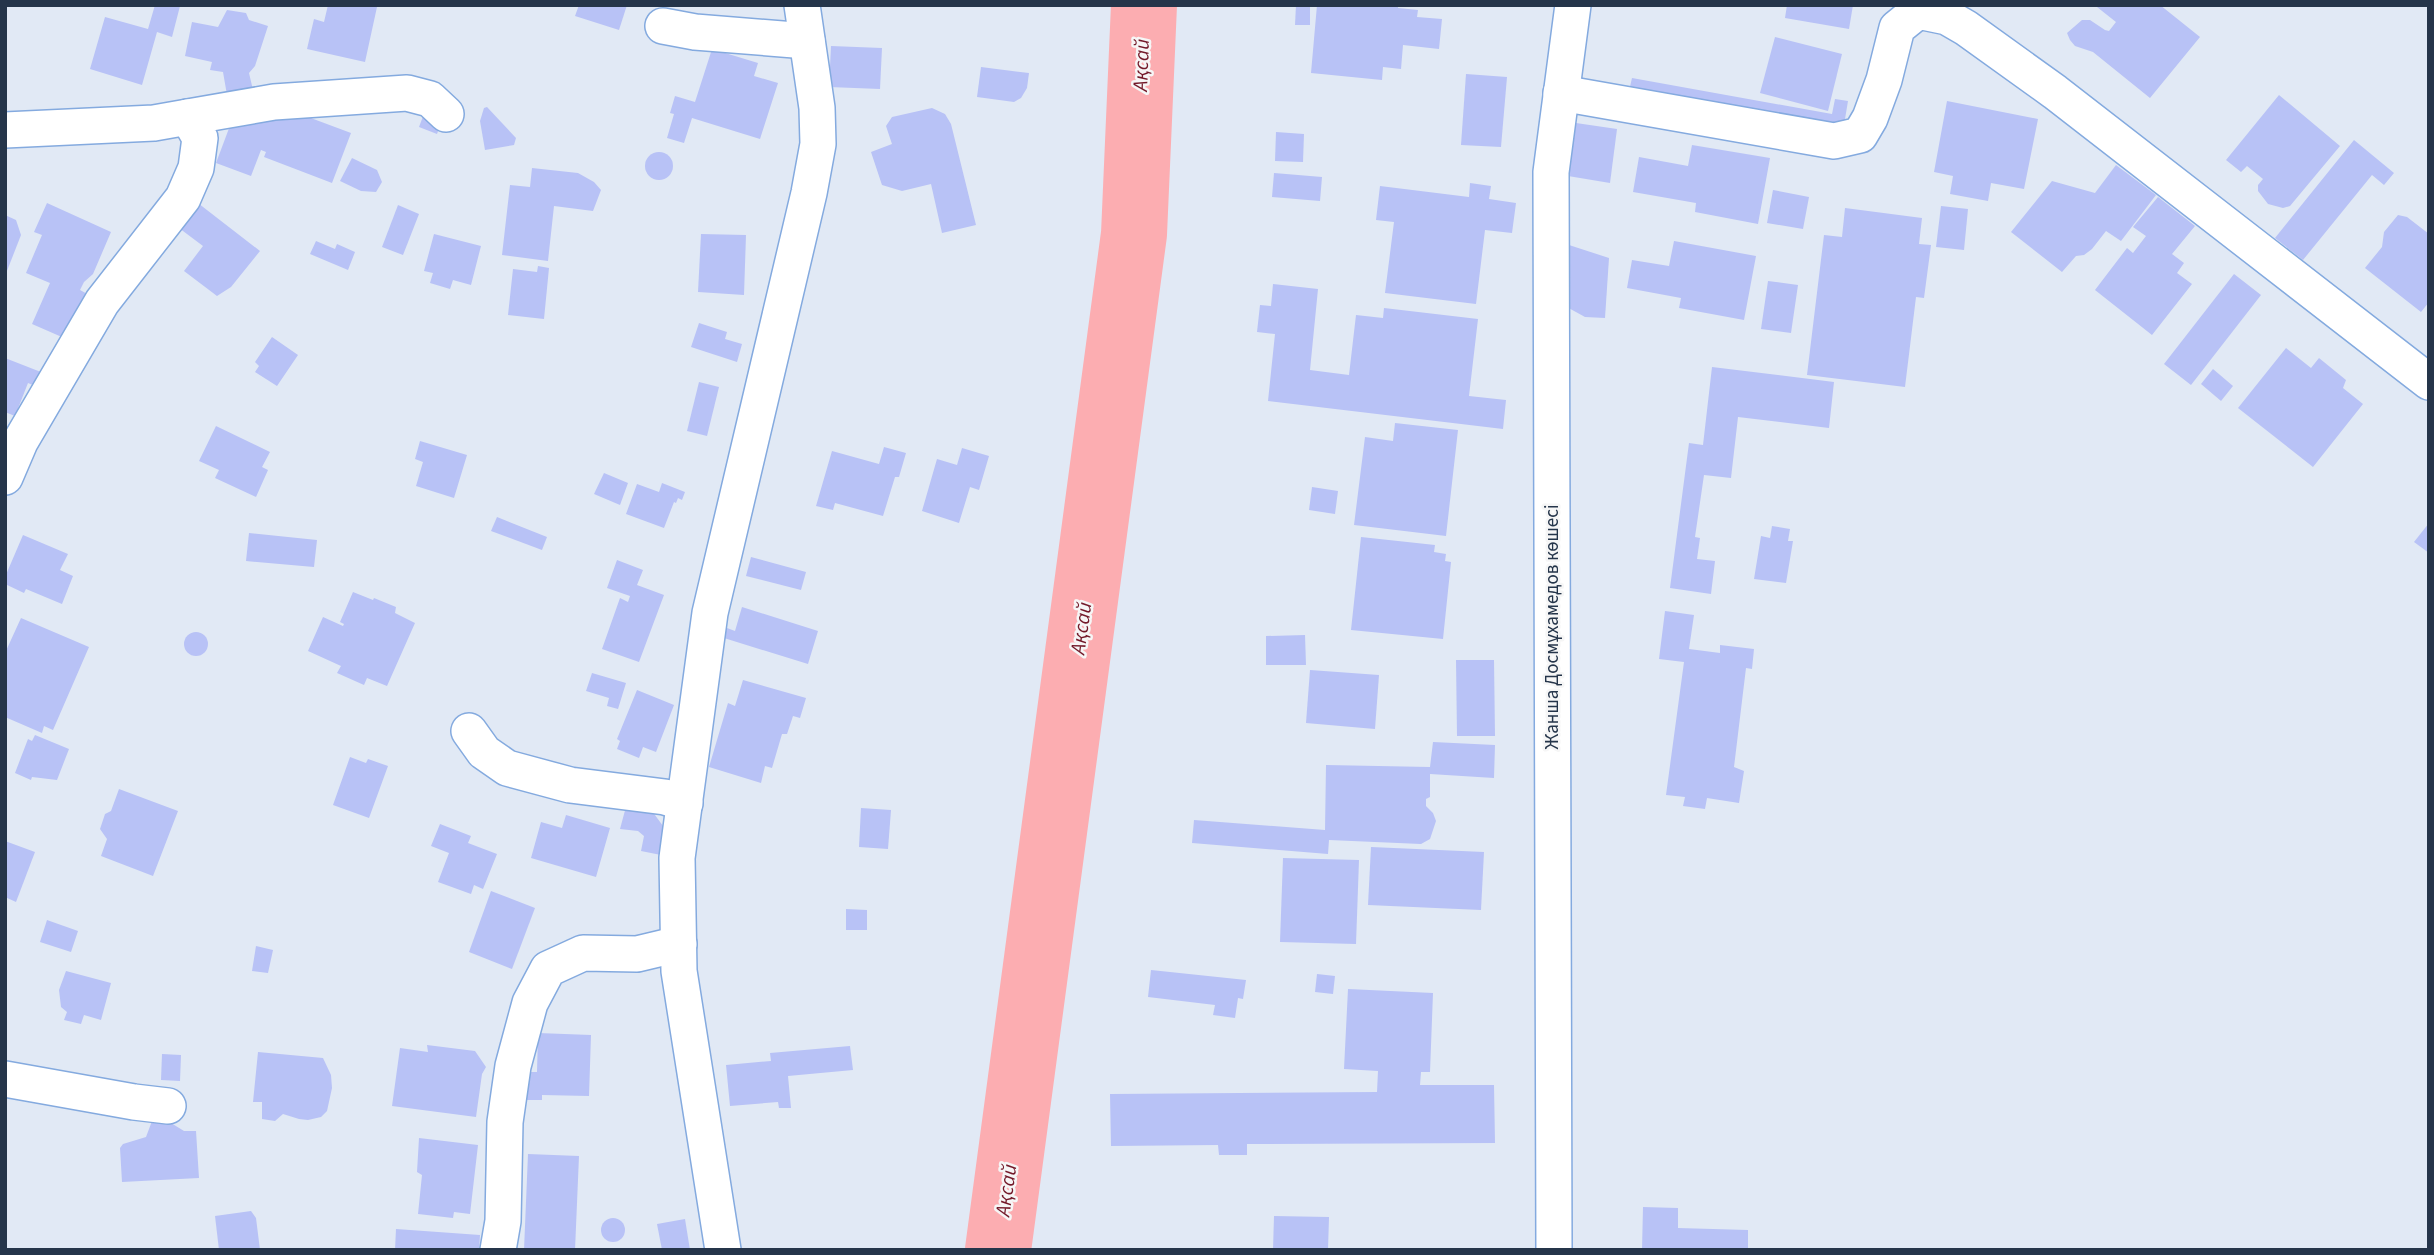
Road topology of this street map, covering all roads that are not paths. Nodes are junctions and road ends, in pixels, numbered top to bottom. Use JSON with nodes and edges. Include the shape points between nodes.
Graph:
{"nodes":[{"id":1,"x":802,"y":5,"type":"edge"},
{"id":2,"x":1573,"y":5,"type":"edge"},
{"id":3,"x":663,"y":26,"type":"dead end"},
{"id":4,"x":807,"y":41,"type":"junction"},
{"id":5,"x":1561,"y":93,"type":"junction"},
{"id":6,"x":446,"y":114,"type":"dead end"},
{"id":7,"x":188,"y":117,"type":"junction"},
{"id":8,"x":5,"y":131,"type":"edge"},
{"id":9,"x":2429,"y":382,"type":"edge"},
{"id":10,"x":5,"y":477,"type":"edge"},
{"id":11,"x":469,"y":732,"type":"dead end"},
{"id":12,"x":685,"y":803,"type":"junction"},
{"id":13,"x":679,"y":944,"type":"junction"},
{"id":14,"x":5,"y":1079,"type":"edge"},
{"id":15,"x":168,"y":1105,"type":"dead end"},
{"id":16,"x":498,"y":1250,"type":"edge"},
{"id":17,"x":723,"y":1250,"type":"edge"},
{"id":18,"x":1554,"y":1250,"type":"edge"}],
"edges":[{"from":1,"to":4,"type":"street"},
{"from":2,"to":5,"type":"street","name":"Жанша Досмұхамедов көшесі"},
{"from":3,"to":4,"type":"street"},
{"from":4,"to":12,"type":"street","via":[[818,144],[710,613]]},
{"from":5,"to":9,"type":"street","via":[[1834,141],[1860,135],[1870,118],[1897,27],[1918,11],[1947,17],[2055,92]]},
{"from":5,"to":18,"type":"street","name":"Жанша Досмұхамедов көшесі","via":[[1551,172]]},
{"from":6,"to":7,"type":"street","via":[[430,99],[407,93],[274,102]]},
{"from":7,"to":8,"type":"street"},
{"from":7,"to":10,"type":"street","via":[[200,138],[196,168],[183,198],[102,302],[20,442]]},
{"from":11,"to":12,"type":"street","via":[[484,752],[507,768],[570,785]]},
{"from":12,"to":13,"type":"street","via":[[677,858]]},
{"from":13,"to":16,"type":"street","via":[[637,954],[583,953],[548,969],[530,1003],[513,1066]]},
{"from":13,"to":17,"type":"street"},
{"from":14,"to":15,"type":"street"}]}
